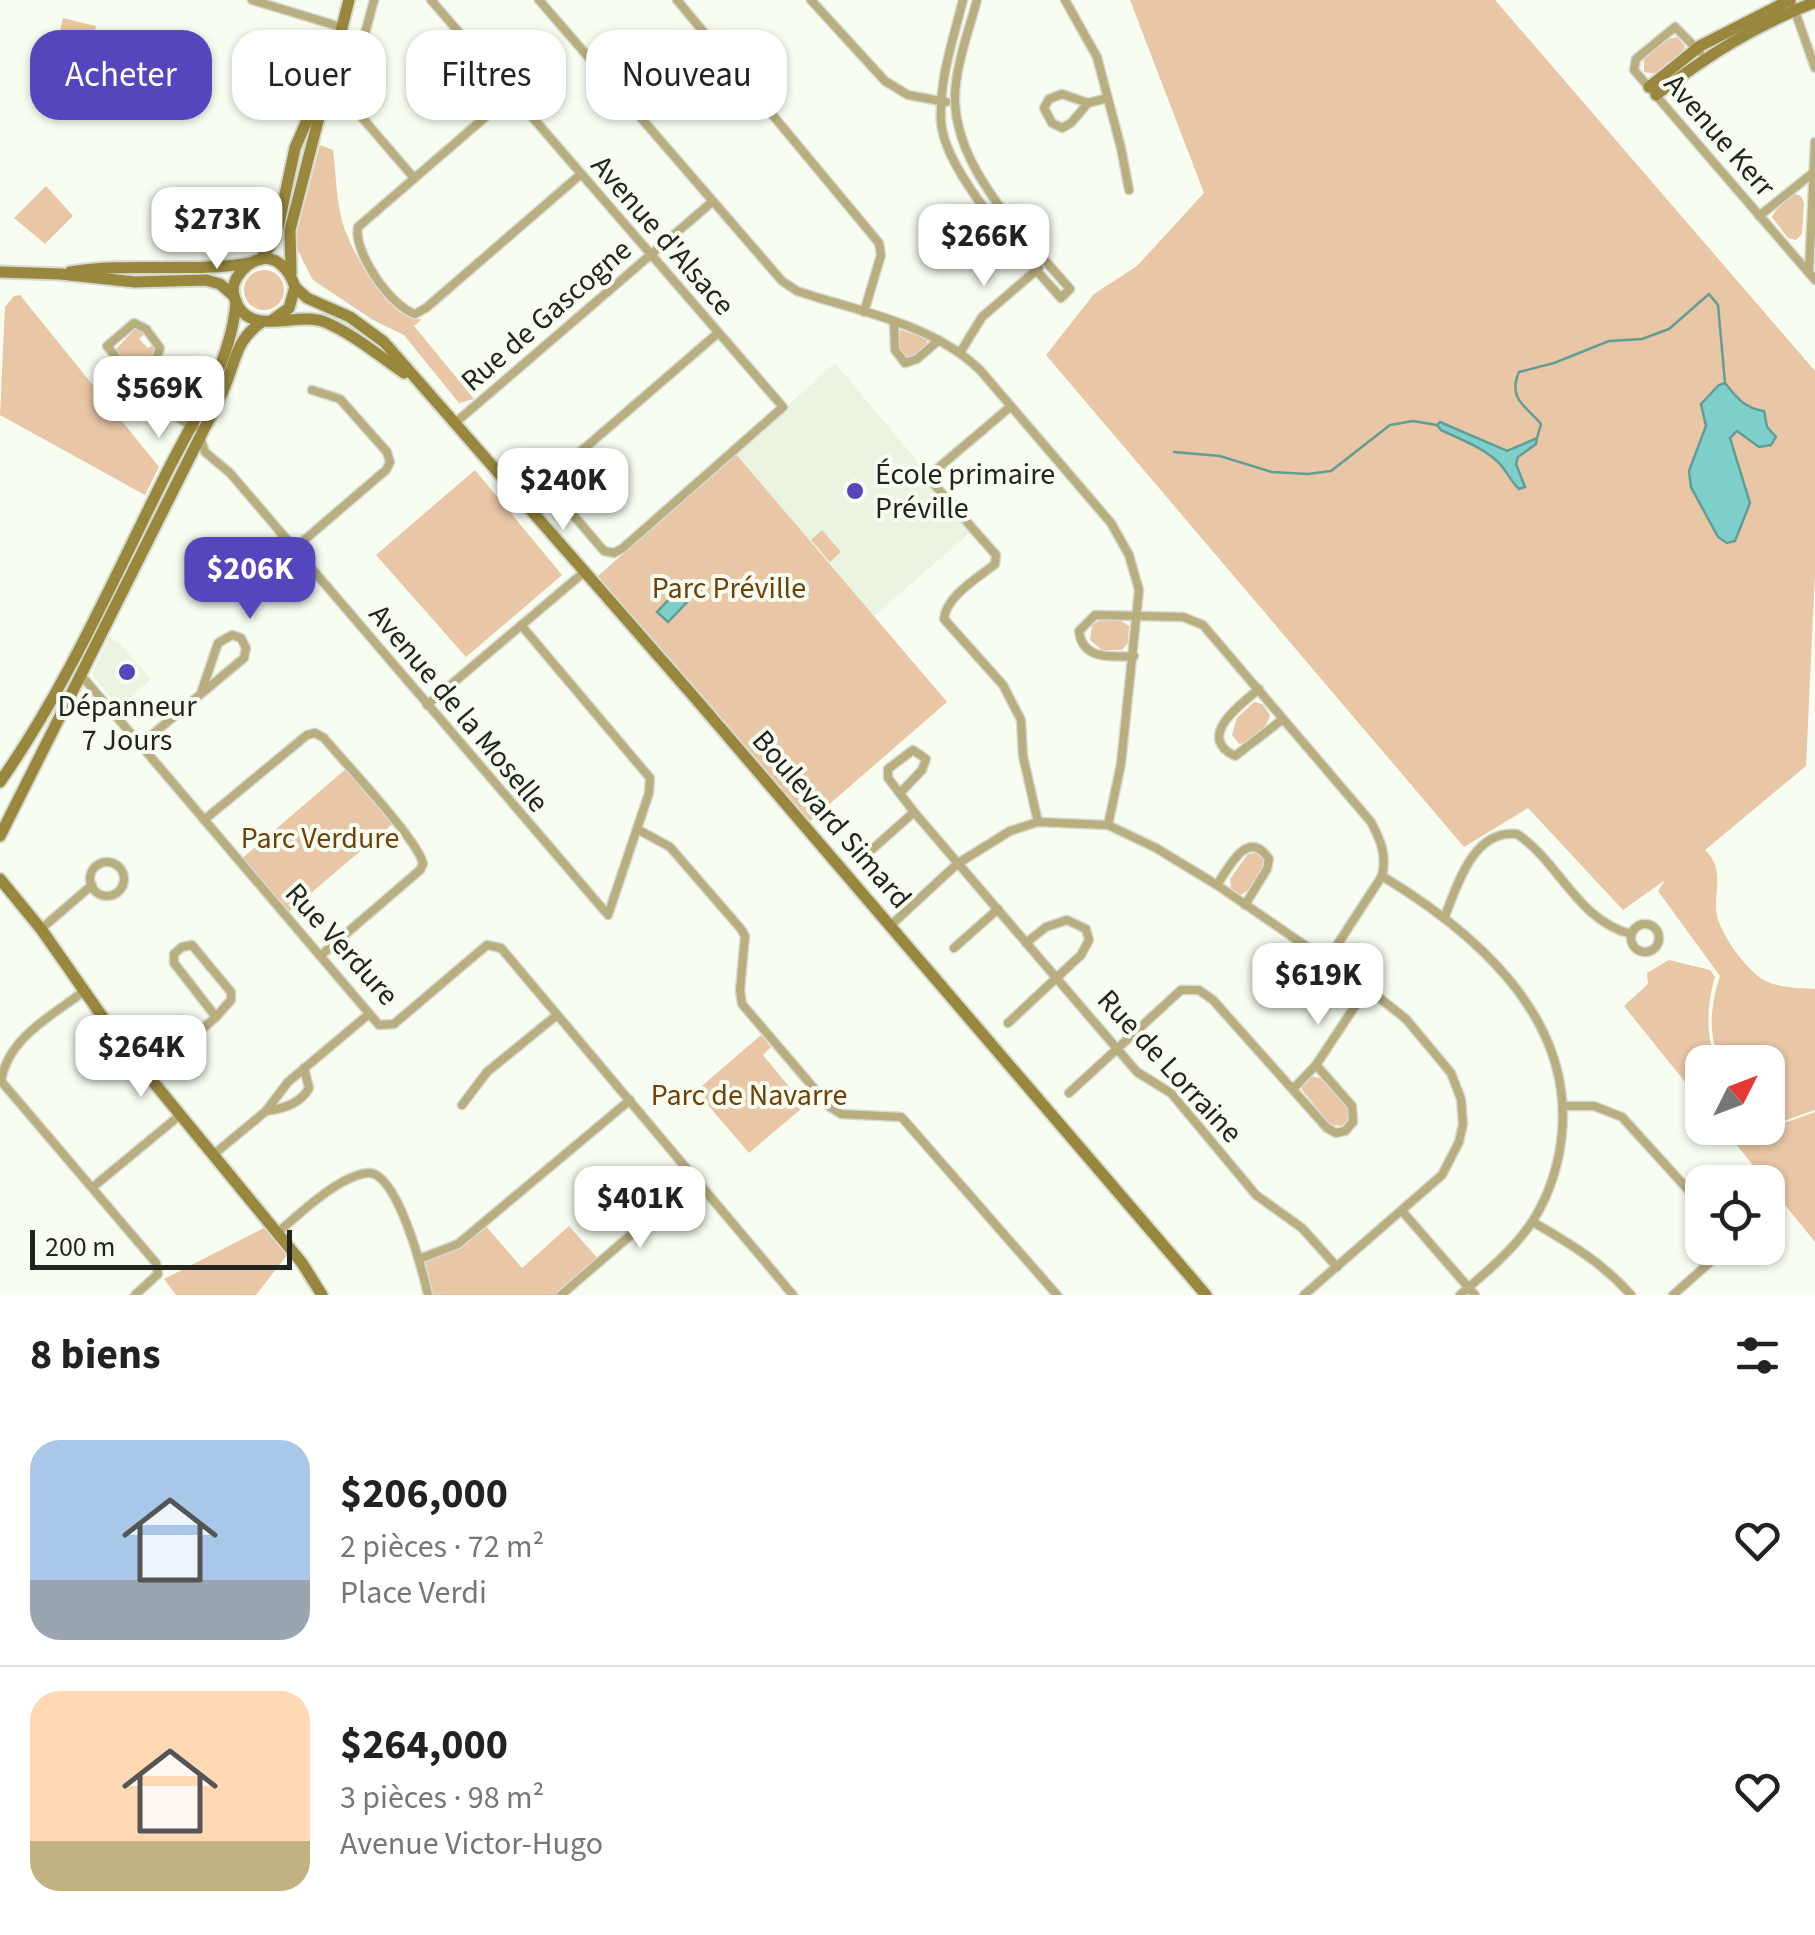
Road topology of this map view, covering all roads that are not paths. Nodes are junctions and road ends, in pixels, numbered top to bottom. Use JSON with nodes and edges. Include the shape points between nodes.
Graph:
{"nodes":[{"id":1,"x":252,"y":0,"type":"edge"},
{"id":2,"x":349,"y":0,"type":"edge"},
{"id":3,"x":374,"y":0,"type":"edge"},
{"id":4,"x":431,"y":0,"type":"edge"},
{"id":5,"x":539,"y":0,"type":"edge"},
{"id":6,"x":677,"y":0,"type":"edge"},
{"id":7,"x":811,"y":0,"type":"edge"},
{"id":8,"x":963,"y":0,"type":"edge"},
{"id":9,"x":977,"y":0,"type":"edge"},
{"id":10,"x":1065,"y":0,"type":"edge"},
{"id":11,"x":1815,"y":2,"type":"edge"},
{"id":12,"x":1792,"y":3,"type":"edge"},
{"id":13,"x":341,"y":27,"type":"junction"},
{"id":14,"x":340,"y":30,"type":"edge"},
{"id":15,"x":457,"y":30,"type":"edge"},
{"id":16,"x":1701,"y":53,"type":"junction"},
{"id":17,"x":1815,"y":68,"type":"edge"},
{"id":18,"x":1652,"y":91,"type":"junction"},
{"id":19,"x":1108,"y":98,"type":"junction"},
{"id":20,"x":942,"y":101,"type":"junction"},
{"id":21,"x":956,"y":102,"type":"junction"},
{"id":22,"x":1088,"y":103,"type":"junction"},
{"id":23,"x":308,"y":120,"type":"edge"},
{"id":24,"x":319,"y":120,"type":"edge"},
{"id":25,"x":482,"y":120,"type":"edge"},
{"id":26,"x":534,"y":120,"type":"edge"},
{"id":27,"x":1815,"y":142,"type":"edge"},
{"id":28,"x":1813,"y":173,"type":"edge"},
{"id":29,"x":581,"y":174,"type":"junction"},
{"id":30,"x":414,"y":178,"type":"junction"},
{"id":31,"x":1129,"y":190,"type":"dead end"},
{"id":32,"x":712,"y":202,"type":"junction"},
{"id":33,"x":1759,"y":216,"type":"junction"},
{"id":34,"x":650,"y":255,"type":"junction"},
{"id":35,"x":257,"y":261,"type":"junction"},
{"id":36,"x":1047,"y":262,"type":"junction"},
{"id":37,"x":1037,"y":270,"type":"junction"},
{"id":38,"x":0,"y":272,"type":"edge"},
{"id":39,"x":60,"y":274,"type":"junction"},
{"id":40,"x":1812,"y":276,"type":"edge"},
{"id":41,"x":293,"y":281,"type":"junction"},
{"id":42,"x":235,"y":299,"type":"junction"},
{"id":43,"x":864,"y":312,"type":"junction"},
{"id":44,"x":266,"y":322,"type":"junction"},
{"id":45,"x":894,"y":322,"type":"junction"},
{"id":46,"x":718,"y":333,"type":"junction"},
{"id":47,"x":939,"y":340,"type":"junction"},
{"id":48,"x":960,"y":351,"type":"junction"},
{"id":49,"x":139,"y":381,"type":"junction"},
{"id":50,"x":416,"y":381,"type":"junction"},
{"id":51,"x":312,"y":390,"type":"dead end"},
{"id":52,"x":1010,"y":407,"type":"junction"},
{"id":53,"x":455,"y":423,"type":"junction"},
{"id":54,"x":190,"y":425,"type":"junction"},
{"id":55,"x":202,"y":434,"type":"junction"},
{"id":56,"x":295,"y":548,"type":"junction"},
{"id":57,"x":583,"y":573,"type":"junction"},
{"id":58,"x":1138,"y":618,"type":"junction"},
{"id":59,"x":521,"y":625,"type":"junction"},
{"id":60,"x":1134,"y":656,"type":"junction"},
{"id":61,"x":69,"y":667,"type":"junction"},
{"id":62,"x":82,"y":675,"type":"junction"},
{"id":63,"x":1259,"y":690,"type":"junction"},
{"id":64,"x":201,"y":693,"type":"junction"},
{"id":65,"x":427,"y":706,"type":"junction"},
{"id":66,"x":1283,"y":719,"type":"junction"},
{"id":67,"x":140,"y":744,"type":"junction"},
{"id":68,"x":0,"y":782,"type":"edge"},
{"id":69,"x":900,"y":793,"type":"junction"},
{"id":70,"x":914,"y":812,"type":"junction"},
{"id":71,"x":204,"y":820,"type":"junction"},
{"id":72,"x":1038,"y":822,"type":"junction"},
{"id":73,"x":1108,"y":825,"type":"junction"},
{"id":74,"x":638,"y":829,"type":"junction"},
{"id":75,"x":0,"y":836,"type":"edge"},
{"id":76,"x":867,"y":854,"type":"dead end"},
{"id":77,"x":958,"y":864,"type":"junction"},
{"id":78,"x":1382,"y":876,"type":"junction"},
{"id":79,"x":0,"y":879,"type":"edge"},
{"id":80,"x":92,"y":886,"type":"junction"},
{"id":81,"x":1217,"y":886,"type":"junction"},
{"id":82,"x":1246,"y":906,"type":"junction"},
{"id":83,"x":998,"y":910,"type":"junction"},
{"id":84,"x":1445,"y":916,"type":"junction"},
{"id":85,"x":890,"y":926,"type":"junction"},
{"id":86,"x":41,"y":929,"type":"junction"},
{"id":87,"x":1631,"y":934,"type":"dead end"},
{"id":88,"x":1026,"y":943,"type":"junction"},
{"id":89,"x":954,"y":948,"type":"dead end"},
{"id":90,"x":320,"y":956,"type":"junction"},
{"id":91,"x":1326,"y":962,"type":"junction"},
{"id":92,"x":1056,"y":978,"type":"junction"},
{"id":93,"x":1367,"y":988,"type":"junction"},
{"id":94,"x":83,"y":992,"type":"junction"},
{"id":95,"x":369,"y":1014,"type":"junction"},
{"id":96,"x":557,"y":1015,"type":"junction"},
{"id":97,"x":216,"y":1018,"type":"junction"},
{"id":98,"x":1008,"y":1022,"type":"dead end"},
{"id":99,"x":1116,"y":1047,"type":"junction"},
{"id":100,"x":1316,"y":1065,"type":"junction"},
{"id":101,"x":304,"y":1068,"type":"junction"},
{"id":102,"x":148,"y":1076,"type":"junction"},
{"id":103,"x":1293,"y":1089,"type":"junction"},
{"id":104,"x":1069,"y":1093,"type":"dead end"},
{"id":105,"x":630,"y":1100,"type":"junction"},
{"id":106,"x":462,"y":1105,"type":"dead end"},
{"id":107,"x":1564,"y":1106,"type":"junction"},
{"id":108,"x":266,"y":1110,"type":"junction"},
{"id":109,"x":180,"y":1115,"type":"junction"},
{"id":110,"x":213,"y":1154,"type":"junction"},
{"id":111,"x":696,"y":1180,"type":"junction"},
{"id":112,"x":1685,"y":1186,"type":"edge"},
{"id":113,"x":94,"y":1187,"type":"junction"},
{"id":114,"x":1402,"y":1211,"type":"junction"},
{"id":115,"x":1533,"y":1222,"type":"junction"},
{"id":116,"x":278,"y":1233,"type":"junction"},
{"id":117,"x":419,"y":1258,"type":"junction"},
{"id":118,"x":1707,"y":1265,"type":"edge"},
{"id":119,"x":1337,"y":1267,"type":"junction"},
{"id":120,"x":1471,"y":1291,"type":"edge"},
{"id":121,"x":136,"y":1295,"type":"edge"},
{"id":122,"x":322,"y":1295,"type":"edge"},
{"id":123,"x":428,"y":1295,"type":"edge"},
{"id":124,"x":561,"y":1295,"type":"edge"},
{"id":125,"x":793,"y":1295,"type":"edge"},
{"id":126,"x":1057,"y":1295,"type":"edge"},
{"id":127,"x":1206,"y":1295,"type":"edge"},
{"id":128,"x":1304,"y":1295,"type":"edge"},
{"id":129,"x":1460,"y":1295,"type":"edge"},
{"id":130,"x":1632,"y":1295,"type":"edge"},
{"id":131,"x":1673,"y":1295,"type":"edge"}],
"edges":[{"from":1,"to":13,"type":"street"},
{"from":2,"to":13,"type":"street"},
{"from":3,"to":30,"type":"street","via":[[347,100]]},
{"from":4,"to":15,"type":"street","name":"Avenue d'Alsace"},
{"from":5,"to":32,"type":"street"},
{"from":6,"to":43,"type":"street","via":[[879,243]]},
{"from":7,"to":20,"type":"street","via":[[885,81],[908,95]]},
{"from":8,"to":20,"type":"street"},
{"from":9,"to":21,"type":"street"},
{"from":10,"to":19,"type":"street","via":[[1094,47]]},
{"from":11,"to":12,"type":"street"},
{"from":12,"to":16,"type":"street"},
{"from":12,"to":17,"type":"street"},
{"from":13,"to":14,"type":"street"},
{"from":16,"to":18,"type":"street"},
{"from":16,"to":18,"type":"street","name":"Avenue Kerr","via":[[1675,27],[1633,64]]},
{"from":18,"to":33,"type":"street","name":"Avenue Kerr"},
{"from":19,"to":22,"type":"street"},
{"from":19,"to":31,"type":"street"},
{"from":20,"to":21,"type":"street"},
{"from":20,"to":37,"type":"street","via":[[950,156]]},
{"from":21,"to":36,"type":"street","via":[[967,157]]},
{"from":22,"to":22,"type":"street","via":[[1062,94],[1044,108],[1062,128]]},
{"from":23,"to":35,"type":"street","via":[[276,237]]},
{"from":24,"to":41,"type":"street","via":[[290,230]]},
{"from":25,"to":30,"type":"street"},
{"from":26,"to":29,"type":"street","name":"Avenue d'Alsace"},
{"from":27,"to":28,"type":"street"},
{"from":28,"to":33,"type":"street"},
{"from":28,"to":40,"type":"street"},
{"from":29,"to":30,"type":"street","via":[[415,314],[403,310],[370,270],[356,232]]},
{"from":29,"to":34,"type":"street","name":"Avenue d'Alsace"},
{"from":32,"to":34,"type":"street","name":"Rue de Gascogne"},
{"from":32,"to":43,"type":"street","via":[[788,286]]},
{"from":33,"to":40,"type":"street","name":"Avenue Kerr"},
{"from":34,"to":46,"type":"street","name":"Avenue d'Alsace"},
{"from":34,"to":53,"type":"street","name":"Rue de Gascogne"},
{"from":35,"to":39,"type":"street"},
{"from":35,"to":41,"type":"street","via":[[278,262]]},
{"from":35,"to":42,"type":"street","via":[[236,280]]},
{"from":36,"to":37,"type":"street"},
{"from":36,"to":37,"type":"street","via":[[1068,294],[1061,298]]},
{"from":37,"to":48,"type":"street","via":[[982,317]]},
{"from":38,"to":39,"type":"street"},
{"from":39,"to":42,"type":"street","via":[[206,280]]},
{"from":41,"to":44,"type":"street","via":[[289,308]]},
{"from":41,"to":50,"type":"street","name":"Boulevard Simard","via":[[307,298],[384,342]]},
{"from":42,"to":44,"type":"street","via":[[246,316]]},
{"from":42,"to":54,"type":"street","via":[[230,341]]},
{"from":43,"to":45,"type":"street"},
{"from":44,"to":50,"type":"street","name":"Boulevard Simard","via":[[322,322]]},
{"from":44,"to":55,"type":"street","via":[[241,340]]},
{"from":45,"to":47,"type":"street"},
{"from":45,"to":47,"type":"street","via":[[895,350],[906,363]]},
{"from":46,"to":46,"type":"street","name":"Avenue d'Alsace","via":[[550,478],[550,488],[609,553],[623,548],[783,407]]},
{"from":47,"to":48,"type":"street"},
{"from":48,"to":52,"type":"street"},
{"from":49,"to":49,"type":"street","via":[[160,348],[136,323],[107,346]]},
{"from":49,"to":54,"type":"street","via":[[157,407]]},
{"from":50,"to":53,"type":"street","name":"Boulevard Simard"},
{"from":51,"to":56,"type":"street","via":[[340,399],[390,462]]},
{"from":52,"to":58,"type":"street","via":[[1111,523],[1139,590]]},
{"from":52,"to":72,"type":"street","via":[[931,474],[996,555],[995,564],[953,599],[944,619],[1003,685],[1021,720]]},
{"from":53,"to":57,"type":"street","name":"Boulevard Simard"},
{"from":54,"to":55,"type":"street"},
{"from":54,"to":61,"type":"street"},
{"from":55,"to":56,"type":"street","name":"Avenue de la Moselle","via":[[204,450]]},
{"from":55,"to":62,"type":"street"},
{"from":56,"to":65,"type":"street","name":"Avenue de la Moselle"},
{"from":57,"to":59,"type":"street"},
{"from":57,"to":85,"type":"street","name":"Boulevard Simard"},
{"from":58,"to":60,"type":"street"},
{"from":58,"to":60,"type":"street","via":[[1095,615],[1079,631],[1090,652]]},
{"from":58,"to":63,"type":"street","via":[[1183,617],[1203,625]]},
{"from":59,"to":65,"type":"street"},
{"from":59,"to":74,"type":"street","via":[[650,778]]},
{"from":60,"to":73,"type":"street"},
{"from":61,"to":62,"type":"street","name":"Rue Verdure"},
{"from":61,"to":68,"type":"street"},
{"from":62,"to":67,"type":"street","name":"Rue Verdure"},
{"from":62,"to":75,"type":"street"},
{"from":63,"to":66,"type":"street"},
{"from":63,"to":66,"type":"street","via":[[1227,714],[1219,739],[1226,752],[1235,756]]},
{"from":64,"to":64,"type":"street","via":[[244,658],[242,638],[218,643]]},
{"from":64,"to":67,"type":"street"},
{"from":65,"to":74,"type":"street","name":"Avenue de la Moselle","via":[[608,915]]},
{"from":66,"to":78,"type":"street","via":[[1371,822],[1382,844]]},
{"from":67,"to":71,"type":"street","name":"Rue Verdure"},
{"from":69,"to":69,"type":"street","via":[[888,769],[904,754],[921,753],[922,770]]},
{"from":69,"to":70,"type":"street","name":"Rue de Lorraine"},
{"from":70,"to":76,"type":"street"},
{"from":70,"to":77,"type":"street","name":"Rue de Lorraine"},
{"from":71,"to":90,"type":"street","name":"Rue Verdure"},
{"from":71,"to":90,"type":"street","via":[[315,734],[396,821],[424,864]]},
{"from":72,"to":73,"type":"street"},
{"from":72,"to":77,"type":"street","via":[[1010,831]]},
{"from":73,"to":81,"type":"street"},
{"from":74,"to":126,"type":"street","via":[[670,847],[742,929],[742,1004],[834,1112],[901,1117]]},
{"from":77,"to":83,"type":"street","name":"Rue de Lorraine"},
{"from":77,"to":85,"type":"street"},
{"from":78,"to":84,"type":"street"},
{"from":78,"to":91,"type":"street"},
{"from":79,"to":86,"type":"street"},
{"from":80,"to":80,"type":"street","via":[[93,869],[103,862],[122,872],[122,887],[114,894],[99,894]]},
{"from":80,"to":86,"type":"street"},
{"from":81,"to":82,"type":"street"},
{"from":81,"to":82,"type":"street","via":[[1242,848],[1263,849],[1267,868]]},
{"from":82,"to":91,"type":"street"},
{"from":83,"to":88,"type":"street","name":"Rue de Lorraine"},
{"from":83,"to":89,"type":"street"},
{"from":84,"to":87,"type":"street","via":[[1468,861],[1496,836],[1518,834],[1594,918]]},
{"from":84,"to":107,"type":"street","via":[[1514,986],[1532,1014],[1556,1064]]},
{"from":85,"to":127,"type":"street","name":"Boulevard Simard"},
{"from":86,"to":94,"type":"street"},
{"from":88,"to":92,"type":"street","name":"Rue de Lorraine"},
{"from":88,"to":92,"type":"street","name":"Rue de Lorraine","via":[[1067,920],[1086,929],[1090,940],[1081,955]]},
{"from":90,"to":95,"type":"street","name":"Rue Verdure"},
{"from":91,"to":93,"type":"street"},
{"from":92,"to":98,"type":"street"},
{"from":92,"to":99,"type":"street","name":"Rue de Lorraine"},
{"from":93,"to":100,"type":"street"},
{"from":93,"to":114,"type":"street","via":[[1406,1019],[1451,1073],[1462,1098],[1464,1124],[1453,1159]]},
{"from":94,"to":102,"type":"street"},
{"from":94,"to":113,"type":"street","via":[[14,1046],[1,1080]]},
{"from":95,"to":96,"type":"street","name":"Rue Verdure","via":[[380,1025],[394,1024],[480,949],[495,945]]},
{"from":95,"to":101,"type":"street"},
{"from":96,"to":105,"type":"street","name":"Rue Verdure"},
{"from":96,"to":106,"type":"street","via":[[487,1072]]},
{"from":97,"to":97,"type":"street","via":[[231,992],[192,945],[182,947],[174,963]]},
{"from":97,"to":102,"type":"street"},
{"from":99,"to":103,"type":"street","via":[[1182,990],[1199,990]]},
{"from":99,"to":104,"type":"street"},
{"from":99,"to":119,"type":"street","name":"Rue de Lorraine","via":[[1137,1072],[1171,1092],[1256,1195],[1302,1228]]},
{"from":100,"to":103,"type":"street"},
{"from":100,"to":103,"type":"street","via":[[1352,1106],[1353,1122],[1336,1133]]},
{"from":101,"to":108,"type":"street"},
{"from":101,"to":108,"type":"street","via":[[305,1095]]},
{"from":102,"to":109,"type":"street"},
{"from":105,"to":111,"type":"street","name":"Rue Verdure"},
{"from":105,"to":117,"type":"street","via":[[458,1244]]},
{"from":107,"to":112,"type":"street","via":[[1594,1106],[1622,1117]]},
{"from":107,"to":115,"type":"street","via":[[1554,1179]]},
{"from":108,"to":110,"type":"street"},
{"from":109,"to":110,"type":"street"},
{"from":109,"to":113,"type":"street"},
{"from":110,"to":116,"type":"street"},
{"from":111,"to":124,"type":"street"},
{"from":111,"to":125,"type":"street","name":"Rue Verdure"},
{"from":113,"to":121,"type":"street","via":[[156,1263],[158,1274]]},
{"from":114,"to":119,"type":"street"},
{"from":114,"to":120,"type":"street"},
{"from":115,"to":120,"type":"street"},
{"from":115,"to":130,"type":"street","via":[[1581,1250]]},
{"from":116,"to":117,"type":"street","via":[[325,1194],[369,1172],[390,1190]]},
{"from":116,"to":122,"type":"street"},
{"from":117,"to":123,"type":"street"},
{"from":118,"to":131,"type":"street"},
{"from":119,"to":128,"type":"street"},
{"from":120,"to":129,"type":"street"}]}
